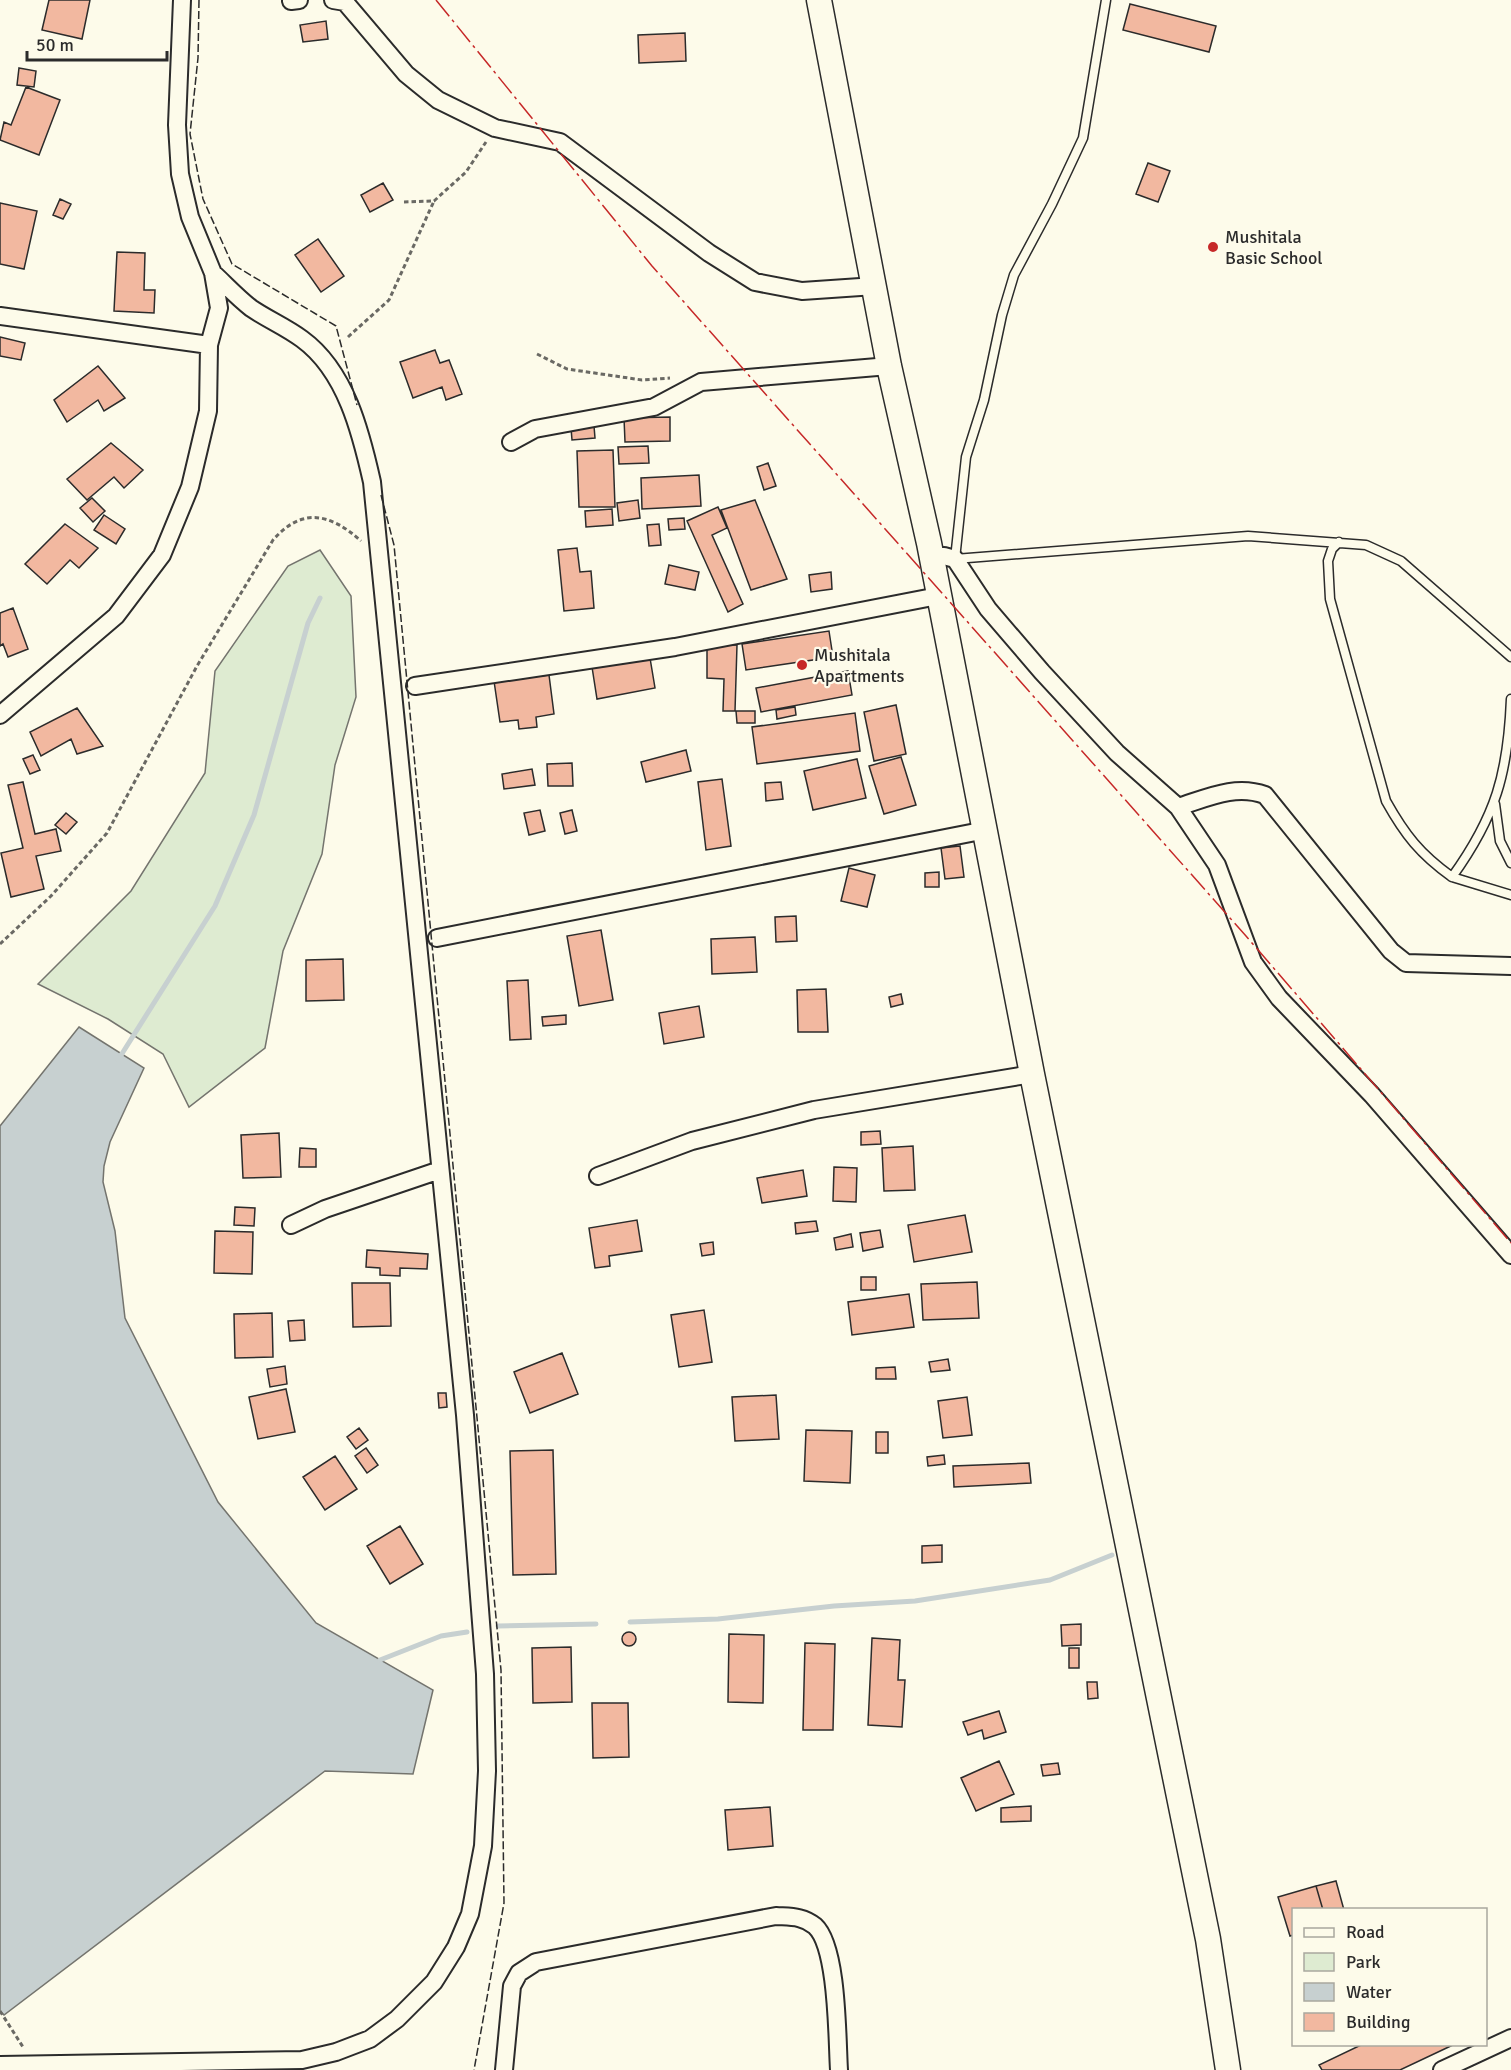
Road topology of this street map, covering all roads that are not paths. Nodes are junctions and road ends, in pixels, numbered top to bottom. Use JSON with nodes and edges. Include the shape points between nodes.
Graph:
{"nodes":[{"id":1,"x":182,"y":0,"type":"edge"},
{"id":2,"x":333,"y":0,"type":"edge"},
{"id":3,"x":819,"y":0,"type":"edge"},
{"id":4,"x":1106,"y":0,"type":"edge"},
{"id":5,"x":213,"y":273,"type":"junction"},
{"id":6,"x":874,"y":286,"type":"junction"},
{"id":7,"x":0,"y":316,"type":"edge"},
{"id":8,"x":209,"y":345,"type":"junction"},
{"id":9,"x":889,"y":366,"type":"junction"},
{"id":10,"x":511,"y":442,"type":"dead end"},
{"id":11,"x":1339,"y":542,"type":"junction"},
{"id":12,"x":943,"y":558,"type":"junction"},
{"id":13,"x":938,"y":596,"type":"junction"},
{"id":14,"x":1511,"y":657,"type":"edge"},
{"id":15,"x":415,"y":686,"type":"dead end"},
{"id":16,"x":1511,"y":699,"type":"edge"},
{"id":17,"x":0,"y":715,"type":"edge"},
{"id":18,"x":1495,"y":804,"type":"junction"},
{"id":19,"x":1178,"y":807,"type":"junction"},
{"id":20,"x":986,"y":830,"type":"junction"},
{"id":21,"x":1511,"y":863,"type":"edge"},
{"id":22,"x":1452,"y":877,"type":"junction"},
{"id":23,"x":1511,"y":895,"type":"edge"},
{"id":24,"x":437,"y":938,"type":"dead end"},
{"id":25,"x":1511,"y":966,"type":"edge"},
{"id":26,"x":1032,"y":1074,"type":"junction"},
{"id":27,"x":440,"y":1170,"type":"junction"},
{"id":28,"x":598,"y":1176,"type":"dead end"},
{"id":29,"x":291,"y":1225,"type":"dead end"},
{"id":30,"x":1511,"y":1256,"type":"edge"},
{"id":31,"x":1511,"y":2038,"type":"edge"},
{"id":32,"x":0,"y":2065,"type":"edge"},
{"id":33,"x":504,"y":2070,"type":"edge"},
{"id":34,"x":839,"y":2070,"type":"edge"},
{"id":35,"x":1228,"y":2070,"type":"edge"},
{"id":36,"x":1442,"y":2070,"type":"edge"}],
"edges":[{"from":1,"to":5,"type":"street","via":[[177,125],[180,174],[190,217]]},
{"from":2,"to":6,"type":"street","via":[[345,2],[406,74],[438,100],[495,128],[560,142],[709,253],[755,282],[801,291]]},
{"from":3,"to":6,"type":"main road"},
{"from":4,"to":12,"type":"lane","via":[[1083,138],[1014,275]]},
{"from":5,"to":8,"type":"street","via":[[219,308]]},
{"from":5,"to":27,"type":"street","via":[[250,307],[304,340],[327,365],[346,398],[362,439],[372,482]]},
{"from":6,"to":9,"type":"main road"},
{"from":7,"to":8,"type":"street"},
{"from":8,"to":17,"type":"street","via":[[208,411],[190,487],[162,555],[116,616]]},
{"from":9,"to":10,"type":"street","via":[[701,382],[654,407],[535,429]]},
{"from":9,"to":12,"type":"main road"},
{"from":11,"to":12,"type":"lane","via":[[1248,536]]},
{"from":11,"to":14,"type":"lane","via":[[1366,545],[1401,561]]},
{"from":11,"to":22,"type":"lane","via":[[1328,561],[1330,599],[1386,801],[1425,858]]},
{"from":12,"to":13,"type":"main road"},
{"from":12,"to":19,"type":"street","via":[[1118,753]]},
{"from":13,"to":15,"type":"street","via":[[675,647]]},
{"from":13,"to":20,"type":"main road"},
{"from":16,"to":18,"type":"lane","via":[[1509,746]]},
{"from":18,"to":21,"type":"lane","via":[[1500,841]]},
{"from":18,"to":22,"type":"lane"},
{"from":19,"to":25,"type":"street","via":[[1229,791],[1249,789],[1265,795],[1391,951],[1406,963]]},
{"from":19,"to":30,"type":"street","via":[[1217,865],[1253,962],[1279,998],[1372,1095]]},
{"from":20,"to":24,"type":"street"},
{"from":20,"to":26,"type":"main road"},
{"from":22,"to":23,"type":"lane"},
{"from":26,"to":28,"type":"street","via":[[814,1110],[692,1141]]},
{"from":26,"to":35,"type":"main road","via":[[1208,1939]]},
{"from":27,"to":29,"type":"street","via":[[325,1209]]},
{"from":27,"to":32,"type":"street","via":[[465,1415],[485,1674],[487,1771],[483,1846],[470,1914],[456,1947],[434,1982],[397,2019],[370,2039],[336,2052],[302,2060]]},
{"from":31,"to":36,"type":"street"},
{"from":33,"to":34,"type":"street","via":[[512,1986],[519,1973],[536,1962],[776,1916],[801,1917],[817,1928],[828,1950],[836,2002]]}]}
